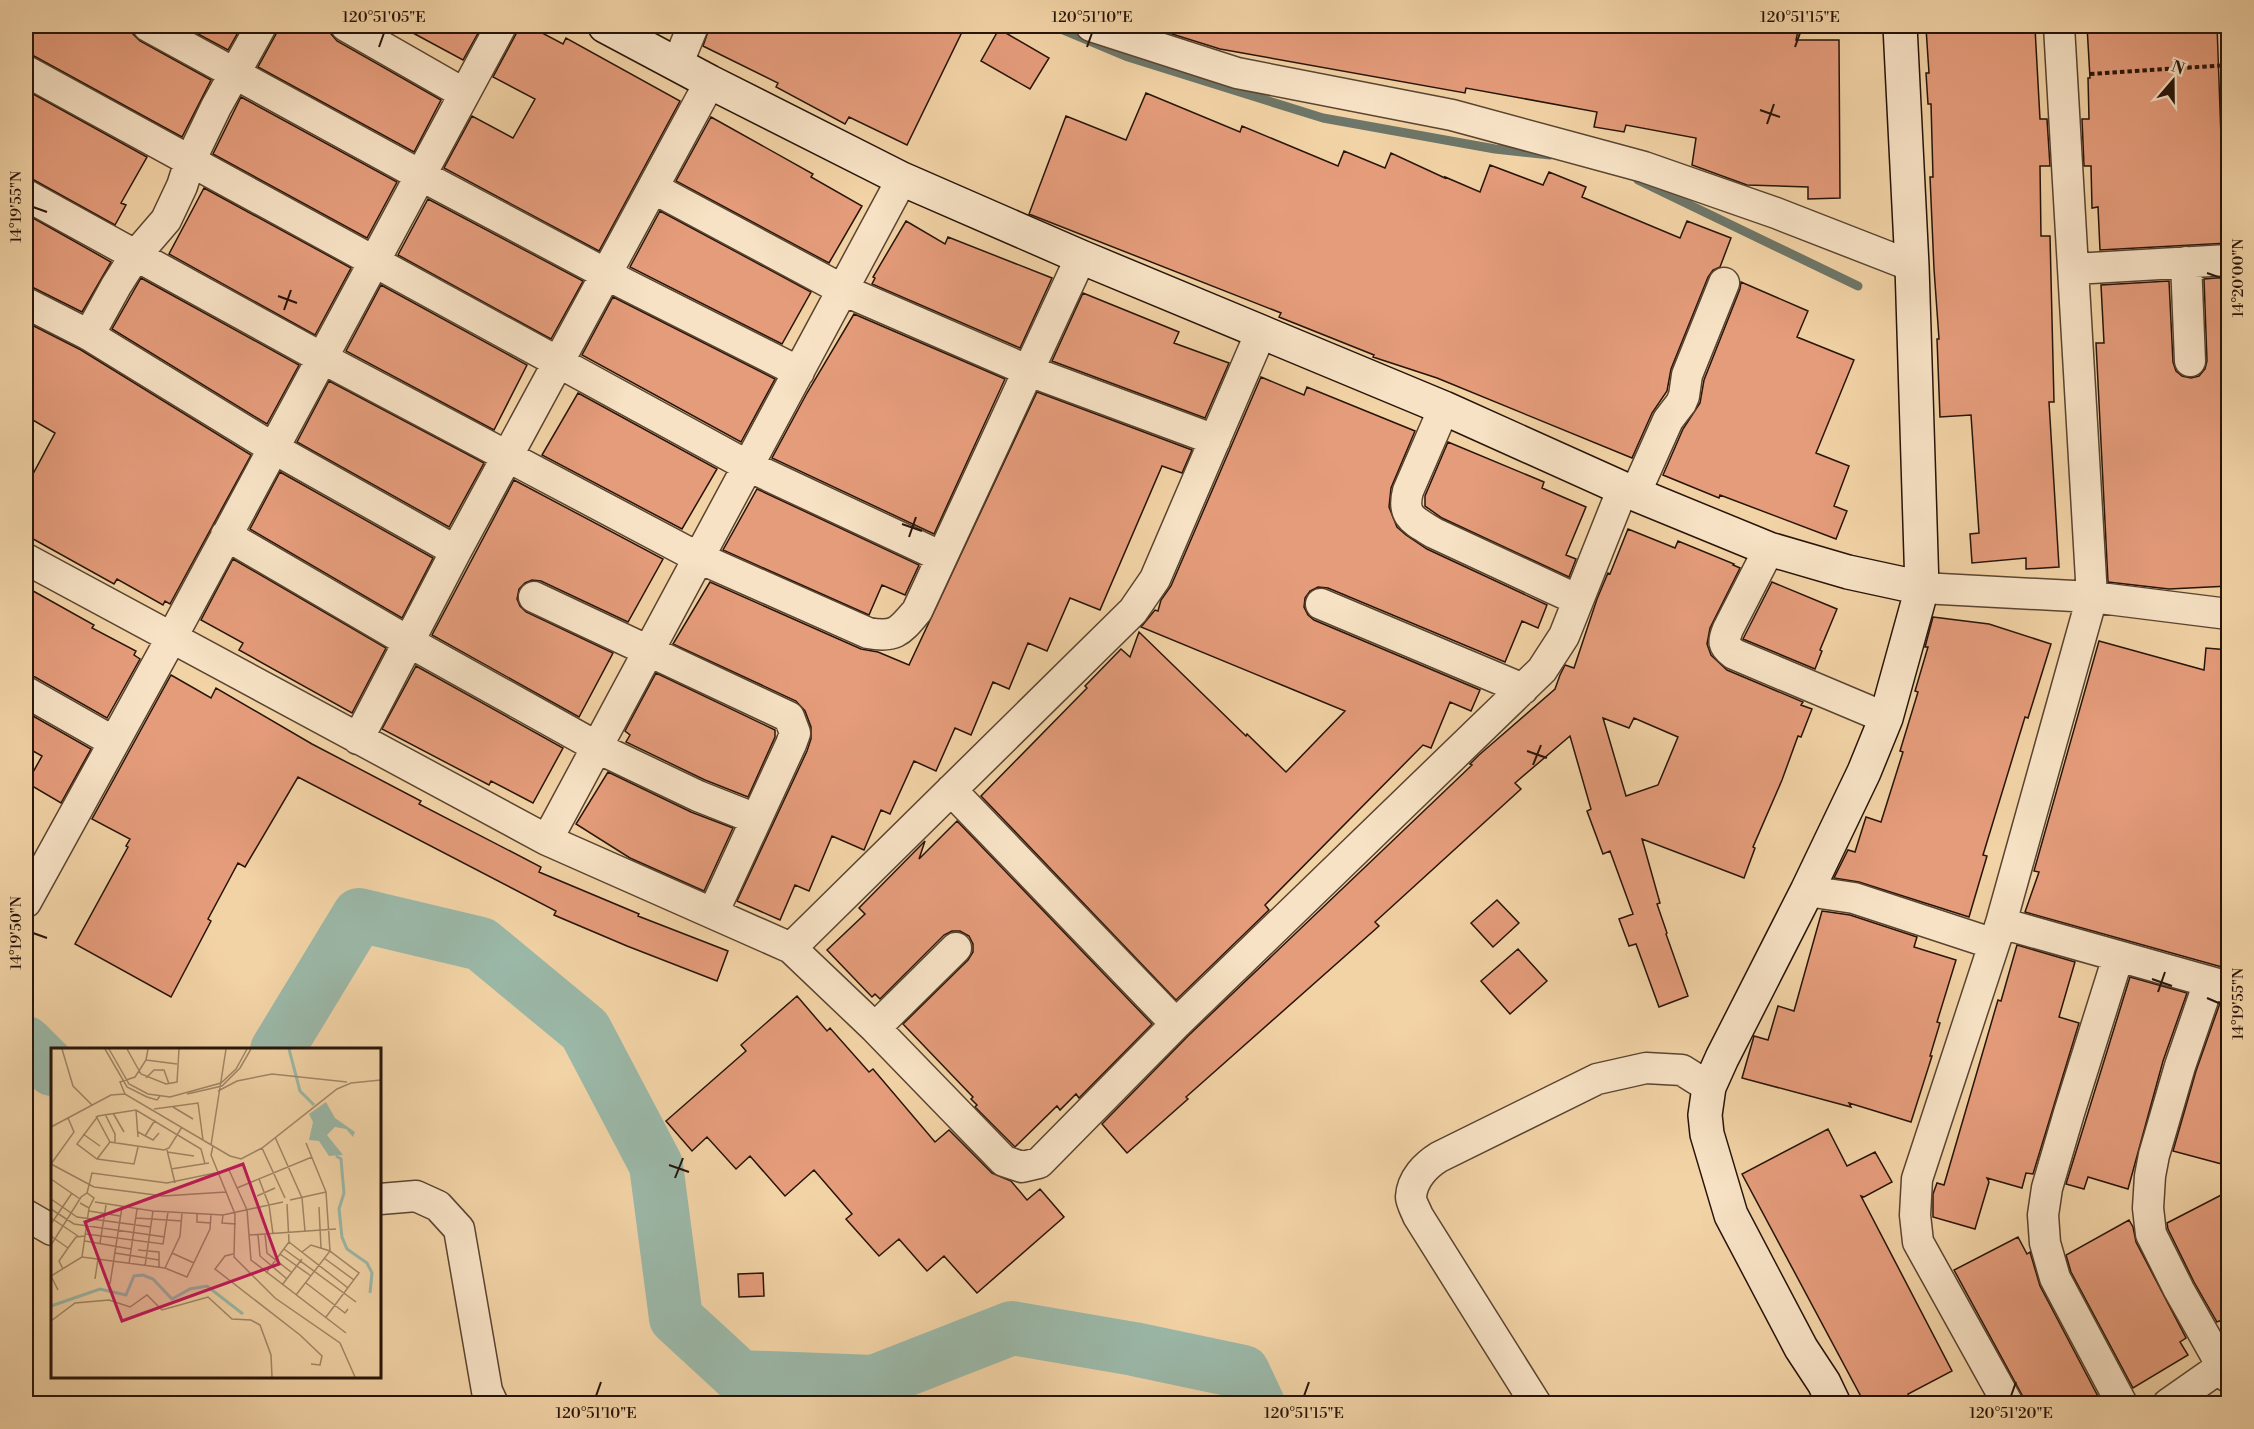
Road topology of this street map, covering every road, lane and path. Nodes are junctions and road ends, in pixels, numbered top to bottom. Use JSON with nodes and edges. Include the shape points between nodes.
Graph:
{"nodes":[{"id":1,"x":148,"y":26,"type":"edge"},
{"id":2,"x":261,"y":26,"type":"edge"},
{"id":3,"x":346,"y":26,"type":"edge"},
{"id":4,"x":501,"y":26,"type":"edge"},
{"id":5,"x":605,"y":26,"type":"edge"},
{"id":6,"x":693,"y":26,"type":"edge"},
{"id":7,"x":1091,"y":26,"type":"edge"},
{"id":8,"x":1900,"y":26,"type":"edge"},
{"id":9,"x":2059,"y":26,"type":"edge"},
{"id":10,"x":1164,"y":37,"type":"edge"},
{"id":11,"x":677,"y":65,"type":"junction"},
{"id":12,"x":2229,"y":65,"type":"edge"},
{"id":13,"x":26,"y":70,"type":"edge"},
{"id":14,"x":234,"y":73,"type":"junction"},
{"id":15,"x":2062,"y":76,"type":"junction"},
{"id":16,"x":710,"y":82,"type":"junction"},
{"id":17,"x":463,"y":93,"type":"junction"},
{"id":18,"x":190,"y":161,"type":"junction"},
{"id":19,"x":420,"y":175,"type":"junction"},
{"id":20,"x":902,"y":179,"type":"junction"},
{"id":21,"x":653,"y":188,"type":"junction"},
{"id":22,"x":26,"y":195,"type":"edge"},
{"id":23,"x":135,"y":256,"type":"junction"},
{"id":24,"x":1081,"y":257,"type":"junction"},
{"id":25,"x":2229,"y":260,"type":"edge"},
{"id":26,"x":374,"y":261,"type":"junction"},
{"id":27,"x":2186,"y":262,"type":"junction"},
{"id":28,"x":1912,"y":266,"type":"junction"},
{"id":29,"x":2074,"y":269,"type":"junction"},
{"id":30,"x":606,"y":274,"type":"junction"},
{"id":31,"x":1724,"y":283,"type":"dead end"},
{"id":32,"x":843,"y":290,"type":"junction"},
{"id":33,"x":26,"y":303,"type":"edge"},
{"id":34,"x":1261,"y":332,"type":"junction"},
{"id":35,"x":88,"y":335,"type":"junction"},
{"id":36,"x":322,"y":358,"type":"junction"},
{"id":37,"x":2190,"y":361,"type":"dead end"},
{"id":38,"x":558,"y":362,"type":"junction"},
{"id":39,"x":1029,"y":370,"type":"junction"},
{"id":40,"x":799,"y":372,"type":"junction"},
{"id":41,"x":1444,"y":408,"type":"junction"},
{"id":42,"x":1215,"y":440,"type":"junction"},
{"id":43,"x":273,"y":448,"type":"junction"},
{"id":44,"x":508,"y":457,"type":"junction"},
{"id":45,"x":748,"y":466,"type":"junction"},
{"id":46,"x":1629,"y":491,"type":"junction"},
{"id":47,"x":226,"y":535,"type":"junction"},
{"id":48,"x":1769,"y":549,"type":"junction"},
{"id":49,"x":456,"y":551,"type":"junction"},
{"id":50,"x":942,"y":557,"type":"junction"},
{"id":51,"x":699,"y":558,"type":"junction"},
{"id":52,"x":26,"y":559,"type":"edge"},
{"id":53,"x":1922,"y":588,"type":"junction"},
{"id":54,"x":534,"y":597,"type":"dead end"},
{"id":55,"x":2092,"y":597,"type":"junction"},
{"id":56,"x":1578,"y":600,"type":"junction"},
{"id":57,"x":1321,"y":604,"type":"dead end"},
{"id":58,"x":2229,"y":614,"type":"edge"},
{"id":59,"x":172,"y":638,"type":"junction"},
{"id":60,"x":409,"y":642,"type":"junction"},
{"id":61,"x":650,"y":650,"type":"junction"},
{"id":62,"x":1523,"y":689,"type":"junction"},
{"id":63,"x":26,"y":692,"type":"edge"},
{"id":64,"x":1886,"y":718,"type":"junction"},
{"id":65,"x":358,"y":739,"type":"junction"},
{"id":66,"x":114,"y":742,"type":"junction"},
{"id":67,"x":597,"y":747,"type":"junction"},
{"id":68,"x":951,"y":790,"type":"junction"},
{"id":69,"x":756,"y":819,"type":"junction"},
{"id":70,"x":547,"y":840,"type":"junction"},
{"id":71,"x":1807,"y":891,"type":"junction"},
{"id":72,"x":26,"y":902,"type":"edge"},
{"id":73,"x":713,"y":913,"type":"junction"},
{"id":74,"x":1998,"y":934,"type":"junction"},
{"id":75,"x":791,"y":948,"type":"junction"},
{"id":76,"x":956,"y":948,"type":"dead end"},
{"id":77,"x":2118,"y":957,"type":"junction"},
{"id":78,"x":2219,"y":985,"type":"edge"},
{"id":79,"x":1176,"y":1024,"type":"junction"},
{"id":80,"x":875,"y":1028,"type":"junction"},
{"id":81,"x":1709,"y":1087,"type":"junction"},
{"id":82,"x":381,"y":1199,"type":"edge"},
{"id":83,"x":26,"y":1215,"type":"edge"},
{"id":84,"x":51,"y":1229,"type":"edge"},
{"id":85,"x":2226,"y":1369,"type":"edge"},
{"id":86,"x":493,"y":1404,"type":"edge"},
{"id":87,"x":1536,"y":1404,"type":"edge"},
{"id":88,"x":1834,"y":1404,"type":"edge"},
{"id":89,"x":2008,"y":1404,"type":"edge"},
{"id":90,"x":2122,"y":1404,"type":"edge"},
{"id":91,"x":2168,"y":1404,"type":"edge"}],
"edges":[{"from":1,"to":14,"type":"street"},
{"from":2,"to":14,"type":"street"},
{"from":3,"to":17,"type":"street"},
{"from":4,"to":17,"type":"street"},
{"from":5,"to":11,"type":"street"},
{"from":6,"to":11,"type":"street"},
{"from":7,"to":10,"type":"street"},
{"from":8,"to":28,"type":"street"},
{"from":9,"to":15,"type":"street"},
{"from":10,"to":28,"type":"street","via":[[1237,74],[1452,115],[1644,167]]},
{"from":11,"to":16,"type":"street"},
{"from":12,"to":15,"type":"path"},
{"from":13,"to":18,"type":"street"},
{"from":14,"to":18,"type":"street"},
{"from":14,"to":19,"type":"street"},
{"from":15,"to":29,"type":"street"},
{"from":16,"to":20,"type":"street"},
{"from":16,"to":21,"type":"street"},
{"from":17,"to":19,"type":"street"},
{"from":18,"to":23,"type":"street","via":[[166,220]]},
{"from":18,"to":26,"type":"street"},
{"from":19,"to":26,"type":"street"},
{"from":19,"to":30,"type":"street"},
{"from":20,"to":24,"type":"street"},
{"from":20,"to":32,"type":"street"},
{"from":21,"to":30,"type":"street"},
{"from":21,"to":32,"type":"street"},
{"from":22,"to":23,"type":"street"},
{"from":23,"to":35,"type":"street"},
{"from":23,"to":36,"type":"street"},
{"from":24,"to":34,"type":"street"},
{"from":24,"to":39,"type":"street"},
{"from":25,"to":27,"type":"street"},
{"from":26,"to":36,"type":"street"},
{"from":26,"to":38,"type":"street"},
{"from":27,"to":29,"type":"street"},
{"from":27,"to":37,"type":"street"},
{"from":28,"to":53,"type":"street"},
{"from":29,"to":55,"type":"street"},
{"from":30,"to":38,"type":"street"},
{"from":30,"to":40,"type":"street"},
{"from":31,"to":46,"type":"street","via":[[1688,375],[1684,396]]},
{"from":32,"to":39,"type":"street"},
{"from":32,"to":40,"type":"street"},
{"from":33,"to":35,"type":"street"},
{"from":34,"to":41,"type":"street"},
{"from":34,"to":42,"type":"street"},
{"from":35,"to":43,"type":"street"},
{"from":36,"to":43,"type":"street"},
{"from":36,"to":44,"type":"street"},
{"from":38,"to":44,"type":"street"},
{"from":38,"to":45,"type":"street"},
{"from":39,"to":42,"type":"street"},
{"from":39,"to":50,"type":"street"},
{"from":40,"to":45,"type":"street"},
{"from":41,"to":46,"type":"street"},
{"from":41,"to":56,"type":"street","via":[[1408,491],[1407,513],[1434,533]]},
{"from":42,"to":68,"type":"street","via":[[1155,579],[1132,611]]},
{"from":43,"to":47,"type":"street"},
{"from":43,"to":49,"type":"street"},
{"from":44,"to":49,"type":"street"},
{"from":44,"to":51,"type":"street"},
{"from":45,"to":50,"type":"street"},
{"from":45,"to":51,"type":"street"},
{"from":46,"to":48,"type":"street"},
{"from":46,"to":56,"type":"street"},
{"from":47,"to":59,"type":"street"},
{"from":47,"to":60,"type":"street"},
{"from":48,"to":53,"type":"street"},
{"from":48,"to":64,"type":"street","via":[[1728,629],[1725,647]]},
{"from":49,"to":60,"type":"street"},
{"from":50,"to":51,"type":"street","via":[[917,611],[900,632],[884,636],[868,633]]},
{"from":51,"to":61,"type":"street"},
{"from":52,"to":59,"type":"street"},
{"from":53,"to":55,"type":"street"},
{"from":53,"to":64,"type":"street"},
{"from":54,"to":61,"type":"street"},
{"from":55,"to":58,"type":"street"},
{"from":55,"to":74,"type":"street"},
{"from":56,"to":62,"type":"street","via":[[1564,636],[1542,670]]},
{"from":57,"to":62,"type":"street"},
{"from":59,"to":65,"type":"street"},
{"from":59,"to":66,"type":"street"},
{"from":60,"to":65,"type":"street"},
{"from":60,"to":67,"type":"street"},
{"from":61,"to":67,"type":"street"},
{"from":61,"to":69,"type":"street","via":[[789,717],[795,733]]},
{"from":62,"to":79,"type":"street"},
{"from":63,"to":66,"type":"street"},
{"from":64,"to":71,"type":"street"},
{"from":65,"to":70,"type":"street"},
{"from":66,"to":72,"type":"street"},
{"from":67,"to":69,"type":"street"},
{"from":67,"to":70,"type":"street"},
{"from":68,"to":75,"type":"street"},
{"from":68,"to":79,"type":"street"},
{"from":69,"to":73,"type":"street"},
{"from":70,"to":73,"type":"street"},
{"from":71,"to":74,"type":"street","via":[[1854,898]]},
{"from":71,"to":81,"type":"street"},
{"from":73,"to":75,"type":"street"},
{"from":74,"to":77,"type":"street"},
{"from":74,"to":89,"type":"street","via":[[1917,1179],[1915,1215],[1918,1242]]},
{"from":75,"to":80,"type":"street"},
{"from":76,"to":80,"type":"street"},
{"from":77,"to":78,"type":"street"},
{"from":77,"to":90,"type":"street","via":[[2047,1188],[2043,1215],[2045,1243],[2055,1278]]},
{"from":78,"to":85,"type":"street","via":[[2180,1066],[2154,1155],[2148,1208],[2151,1234]]},
{"from":79,"to":80,"type":"street","via":[[1039,1163],[1022,1167],[1005,1161]]},
{"from":81,"to":87,"type":"street","via":[[1682,1070],[1646,1068],[1597,1079],[1439,1157],[1425,1166],[1418,1178],[1411,1197],[1418,1216]]},
{"from":81,"to":88,"type":"street","via":[[1707,1134],[1731,1215]]},
{"from":82,"to":86,"type":"street","via":[[416,1196],[438,1206],[459,1228],[487,1391]]},
{"from":83,"to":84,"type":"street"},
{"from":85,"to":91,"type":"street"}]}
